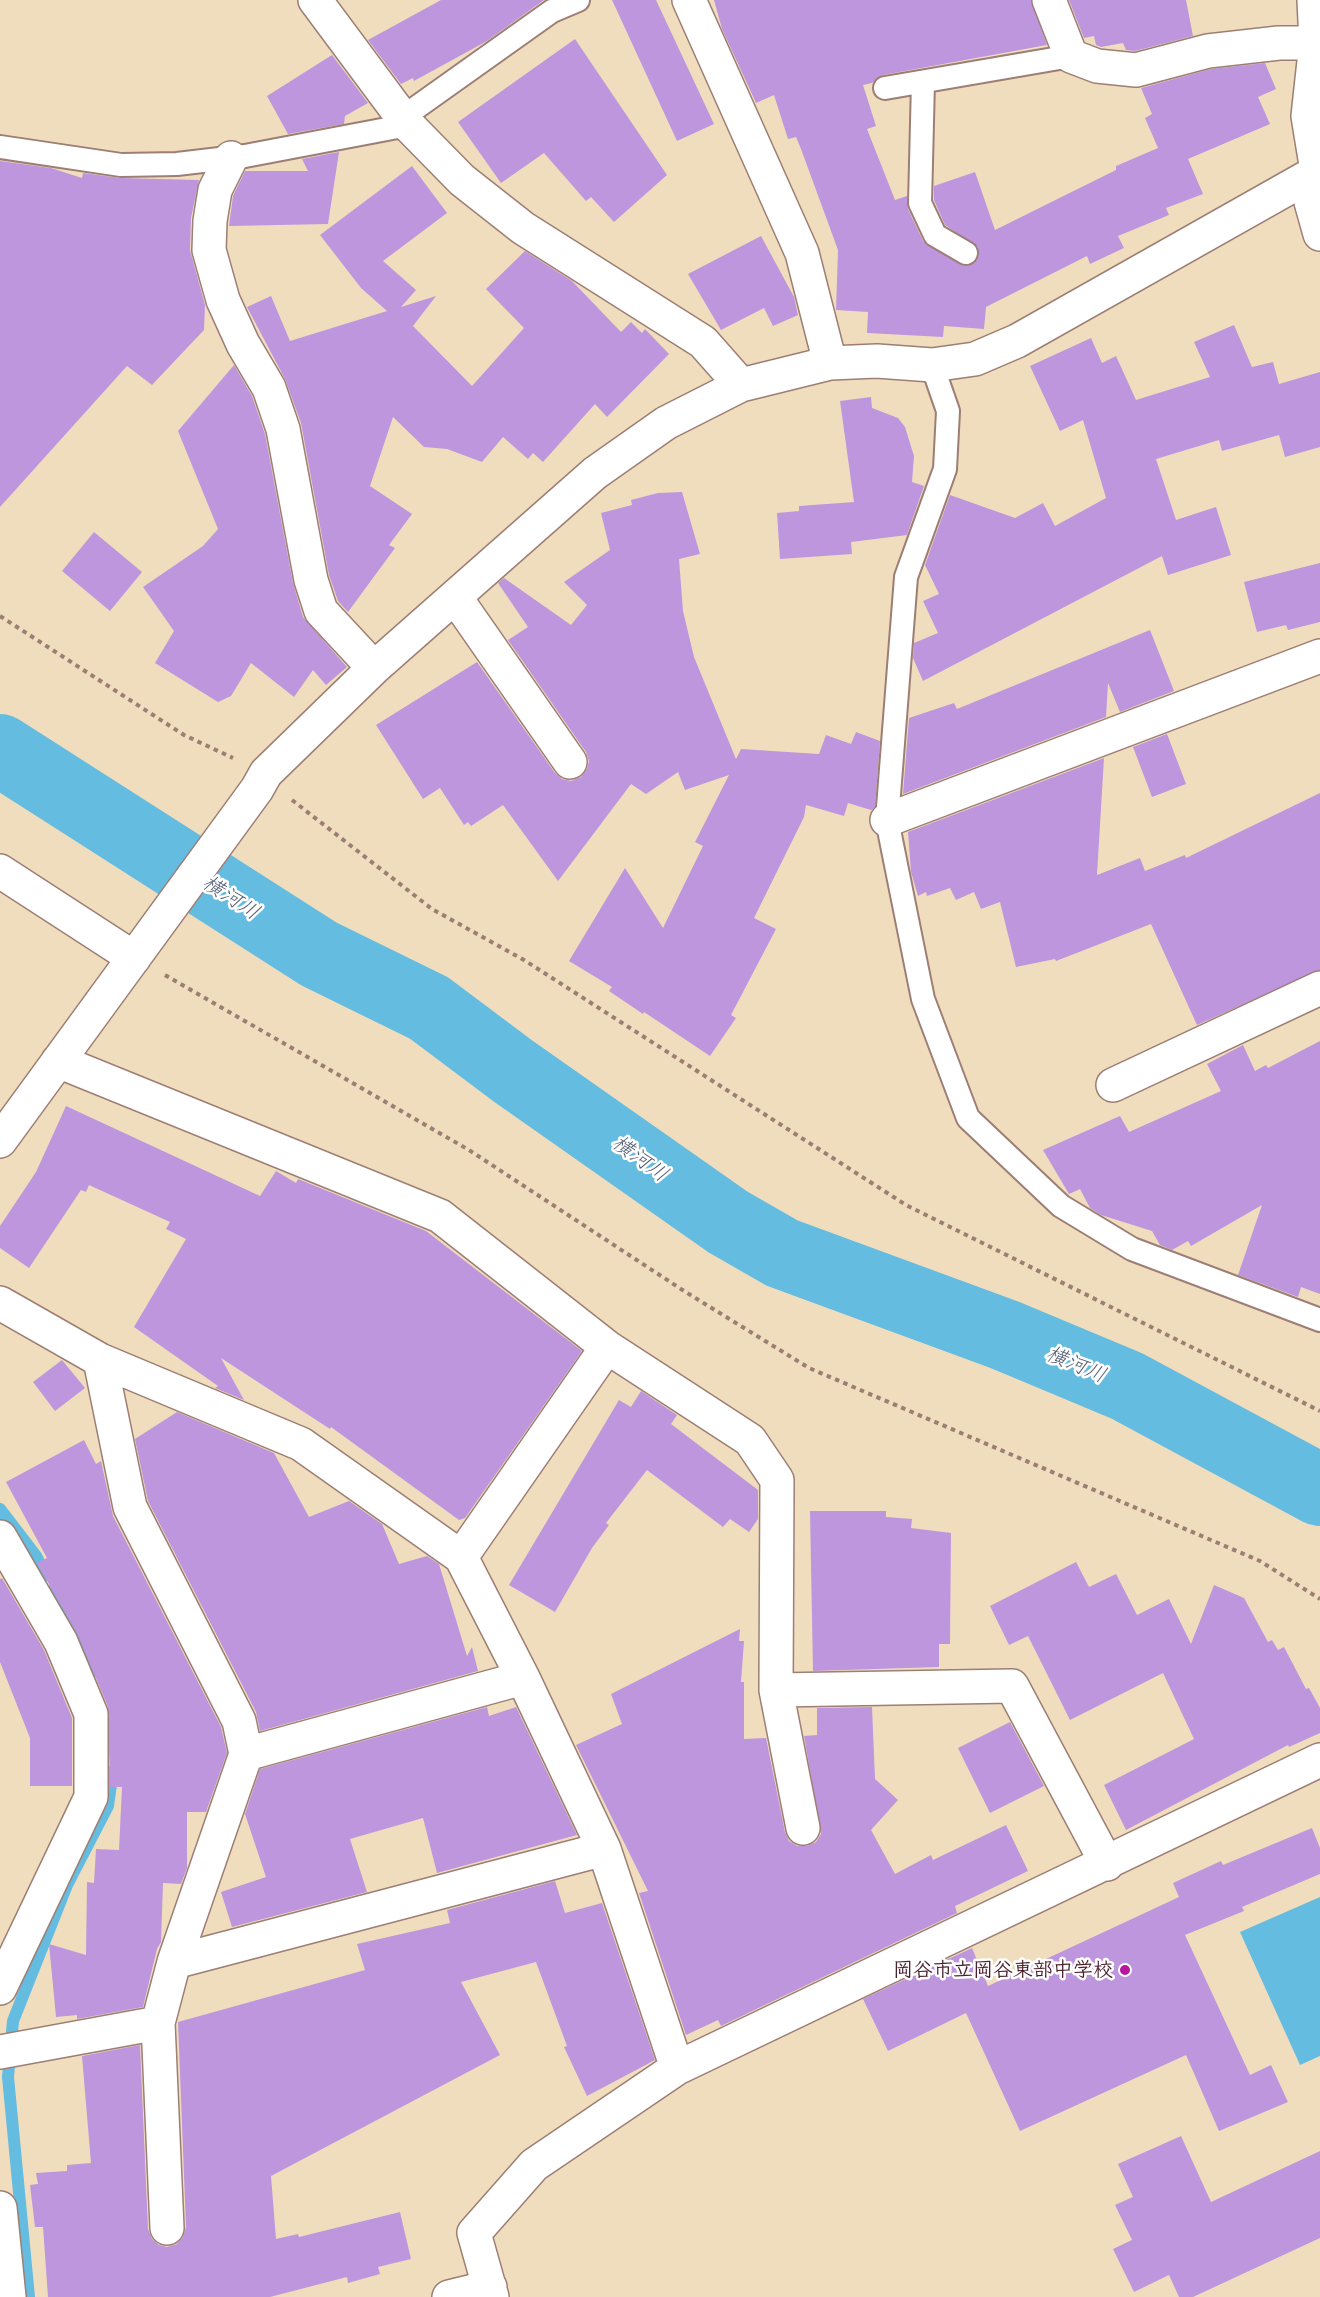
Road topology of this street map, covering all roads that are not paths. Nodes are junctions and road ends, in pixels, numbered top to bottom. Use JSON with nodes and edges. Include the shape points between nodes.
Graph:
{"nodes":[{"id":1,"x":315,"y":0,"type":"edge"},
{"id":2,"x":578,"y":0,"type":"edge"},
{"id":3,"x":689,"y":0,"type":"edge"},
{"id":4,"x":1049,"y":0,"type":"edge"},
{"id":5,"x":1314,"y":0,"type":"edge"},
{"id":6,"x":1317,"y":43,"type":"junction"},
{"id":7,"x":1071,"y":56,"type":"junction"},
{"id":8,"x":923,"y":82,"type":"junction"},
{"id":9,"x":885,"y":88,"type":"dead end"},
{"id":10,"x":405,"y":121,"type":"junction"},
{"id":11,"x":0,"y":147,"type":"edge"},
{"id":12,"x":231,"y":158,"type":"junction"},
{"id":13,"x":1319,"y":170,"type":"edge"},
{"id":14,"x":1320,"y":234,"type":"edge"},
{"id":15,"x":966,"y":253,"type":"dead end"},
{"id":16,"x":830,"y":363,"type":"junction"},
{"id":17,"x":932,"y":365,"type":"junction"},
{"id":18,"x":741,"y":385,"type":"junction"},
{"id":19,"x":455,"y":597,"type":"junction"},
{"id":20,"x":1320,"y":656,"type":"edge"},
{"id":21,"x":374,"y":668,"type":"junction"},
{"id":22,"x":570,"y":762,"type":"dead end"},
{"id":23,"x":887,"y":820,"type":"junction"},
{"id":24,"x":0,"y":871,"type":"edge"},
{"id":25,"x":134,"y":958,"type":"junction"},
{"id":26,"x":1320,"y":988,"type":"edge"},
{"id":27,"x":58,"y":1061,"type":"junction"},
{"id":28,"x":1113,"y":1085,"type":"dead end"},
{"id":29,"x":0,"y":1142,"type":"edge"},
{"id":30,"x":0,"y":1303,"type":"edge"},
{"id":31,"x":1320,"y":1320,"type":"edge"},
{"id":32,"x":607,"y":1347,"type":"junction"},
{"id":33,"x":100,"y":1360,"type":"junction"},
{"id":34,"x":0,"y":1538,"type":"edge"},
{"id":35,"x":461,"y":1557,"type":"junction"},
{"id":36,"x":523,"y":1678,"type":"junction"},
{"id":37,"x":776,"y":1690,"type":"junction"},
{"id":38,"x":246,"y":1754,"type":"junction"},
{"id":39,"x":1320,"y":1760,"type":"edge"},
{"id":40,"x":803,"y":1828,"type":"dead end"},
{"id":41,"x":604,"y":1849,"type":"junction"},
{"id":42,"x":1107,"y":1864,"type":"junction"},
{"id":43,"x":174,"y":1962,"type":"junction"},
{"id":44,"x":0,"y":1988,"type":"edge"},
{"id":45,"x":158,"y":2023,"type":"junction"},
{"id":46,"x":0,"y":2052,"type":"edge"},
{"id":47,"x":677,"y":2068,"type":"junction"},
{"id":48,"x":0,"y":2208,"type":"edge"},
{"id":49,"x":167,"y":2228,"type":"dead end"},
{"id":50,"x":491,"y":2292,"type":"edge"},
{"id":51,"x":9,"y":2297,"type":"edge"},
{"id":52,"x":449,"y":2297,"type":"edge"}],
"edges":[{"from":1,"to":10,"type":"street"},
{"from":2,"to":10,"type":"lane","via":[[552,11]]},
{"from":3,"to":16,"type":"street","via":[[802,253]]},
{"from":4,"to":7,"type":"street"},
{"from":5,"to":6,"type":"street"},
{"from":6,"to":7,"type":"street","via":[[1208,51],[1136,70],[1097,66]]},
{"from":6,"to":13,"type":"street","via":[[1308,116]]},
{"from":7,"to":8,"type":"lane"},
{"from":8,"to":9,"type":"lane"},
{"from":8,"to":15,"type":"lane","via":[[920,203],[935,235]]},
{"from":10,"to":12,"type":"lane"},
{"from":10,"to":18,"type":"street","via":[[462,180],[523,228],[703,342]]},
{"from":11,"to":12,"type":"lane","via":[[121,165]]},
{"from":12,"to":21,"type":"street","via":[[215,190],[210,221],[209,250],[223,300],[269,388],[283,429],[311,580],[321,611]]},
{"from":13,"to":14,"type":"street","via":[[1311,202]]},
{"from":13,"to":17,"type":"street","via":[[1017,340],[975,359]]},
{"from":16,"to":17,"type":"street"},
{"from":16,"to":18,"type":"street"},
{"from":17,"to":23,"type":"lane","via":[[948,411],[945,469],[906,577]]},
{"from":18,"to":19,"type":"street","via":[[666,423],[596,473]]},
{"from":19,"to":21,"type":"street"},
{"from":19,"to":22,"type":"street"},
{"from":20,"to":23,"type":"street"},
{"from":21,"to":25,"type":"street","via":[[261,781]]},
{"from":23,"to":31,"type":"lane","via":[[923,999],[968,1118],[1061,1206],[1132,1250]]},
{"from":24,"to":25,"type":"street"},
{"from":25,"to":27,"type":"street"},
{"from":26,"to":28,"type":"street"},
{"from":27,"to":29,"type":"street"},
{"from":27,"to":32,"type":"street","via":[[441,1216]]},
{"from":30,"to":33,"type":"street"},
{"from":32,"to":35,"type":"street"},
{"from":32,"to":37,"type":"street","via":[[750,1440],[777,1480]]},
{"from":33,"to":35,"type":"street","via":[[301,1444]]},
{"from":33,"to":38,"type":"street","via":[[130,1507],[238,1721]]},
{"from":34,"to":44,"type":"street","via":[[61,1642],[91,1714],[91,1797]]},
{"from":35,"to":36,"type":"street"},
{"from":36,"to":38,"type":"street"},
{"from":36,"to":41,"type":"street"},
{"from":37,"to":40,"type":"street"},
{"from":37,"to":42,"type":"street","via":[[1012,1686]]},
{"from":38,"to":43,"type":"street"},
{"from":39,"to":42,"type":"street"},
{"from":41,"to":43,"type":"street"},
{"from":41,"to":47,"type":"street"},
{"from":42,"to":47,"type":"street"},
{"from":43,"to":45,"type":"street"},
{"from":45,"to":46,"type":"street"},
{"from":45,"to":49,"type":"street"},
{"from":47,"to":50,"type":"street","via":[[534,2165],[474,2233]]},
{"from":48,"to":51,"type":"street"},
{"from":50,"to":52,"type":"street"}]}
